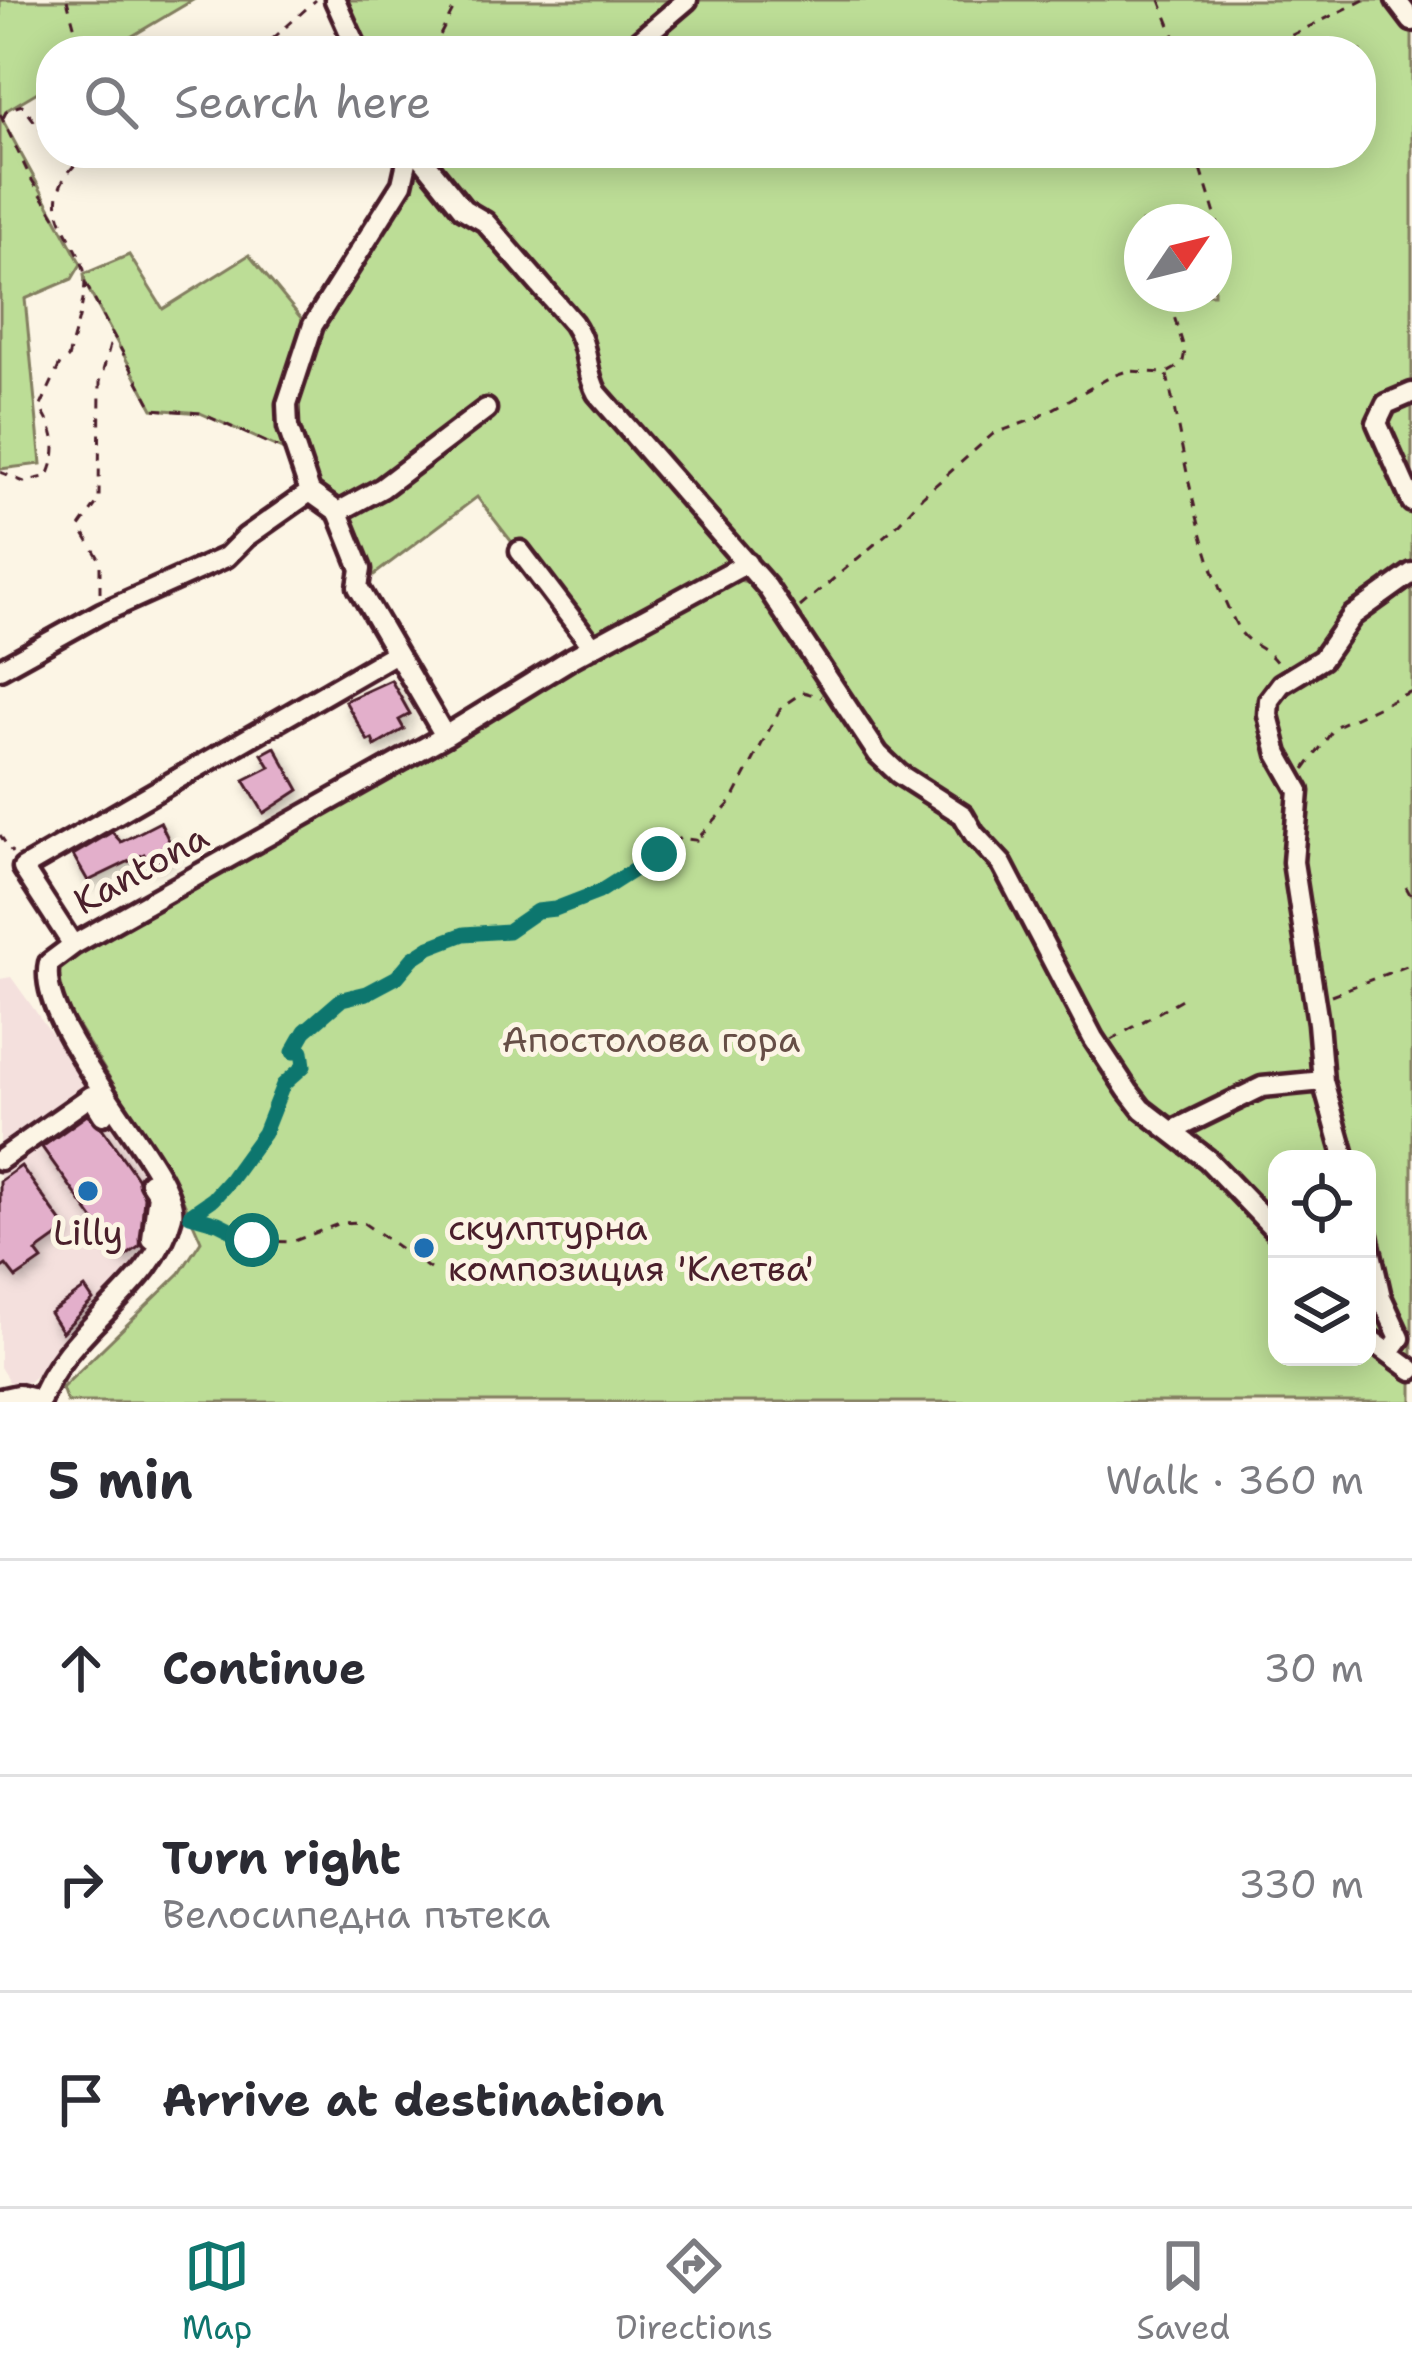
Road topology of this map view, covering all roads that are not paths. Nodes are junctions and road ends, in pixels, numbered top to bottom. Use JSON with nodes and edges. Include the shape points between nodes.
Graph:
{"nodes":[{"id":1,"x":335,"y":0,"type":"edge"},
{"id":2,"x":687,"y":0,"type":"edge"},
{"id":3,"x":1396,"y":0,"type":"edge"},
{"id":4,"x":1412,"y":21,"type":"edge"},
{"id":5,"x":351,"y":36,"type":"edge"},
{"id":6,"x":645,"y":36,"type":"edge"},
{"id":7,"x":406,"y":168,"type":"edge"},
{"id":8,"x":430,"y":168,"type":"edge"},
{"id":9,"x":1412,"y":393,"type":"edge"},
{"id":10,"x":486,"y":409,"type":"dead end"},
{"id":11,"x":310,"y":492,"type":"junction"},
{"id":12,"x":1412,"y":502,"type":"edge"},
{"id":13,"x":338,"y":512,"type":"junction"},
{"id":14,"x":520,"y":551,"type":"dead end"},
{"id":15,"x":747,"y":563,"type":"junction"},
{"id":16,"x":1412,"y":573,"type":"edge"},
{"id":17,"x":592,"y":647,"type":"junction"},
{"id":18,"x":396,"y":653,"type":"junction"},
{"id":19,"x":0,"y":669,"type":"edge"},
{"id":20,"x":445,"y":736,"type":"junction"},
{"id":21,"x":73,"y":945,"type":"junction"},
{"id":22,"x":1323,"y":1081,"type":"junction"},
{"id":23,"x":1174,"y":1130,"type":"junction"},
{"id":24,"x":1342,"y":1150,"type":"edge"},
{"id":25,"x":0,"y":1160,"type":"edge"},
{"id":26,"x":1268,"y":1221,"type":"edge"},
{"id":27,"x":152,"y":1239,"type":"dead end"},
{"id":28,"x":1372,"y":1258,"type":"edge"},
{"id":29,"x":1376,"y":1344,"type":"edge"},
{"id":30,"x":1389,"y":1353,"type":"junction"},
{"id":31,"x":1412,"y":1370,"type":"edge"},
{"id":32,"x":18,"y":1398,"type":"edge"}],
"edges":[{"from":1,"to":5,"type":"street"},
{"from":2,"to":6,"type":"street"},
{"from":3,"to":4,"type":"street"},
{"from":7,"to":11,"type":"street","via":[[297,365],[286,415]]},
{"from":8,"to":15,"type":"street","via":[[573,323],[597,393]]},
{"from":9,"to":12,"type":"street","via":[[1382,408],[1377,423]]},
{"from":10,"to":13,"type":"street"},
{"from":11,"to":13,"type":"street"},
{"from":11,"to":19,"type":"street","via":[[226,556]]},
{"from":13,"to":18,"type":"street","via":[[361,569],[358,587]]},
{"from":14,"to":17,"type":"street"},
{"from":15,"to":17,"type":"street","name":"Kantona"},
{"from":15,"to":23,"type":"street","via":[[888,766],[953,806],[1002,864],[1093,1039],[1142,1109]]},
{"from":16,"to":22,"type":"street","via":[[1352,616],[1322,658],[1269,700],[1278,754],[1300,808],[1293,862]]},
{"from":17,"to":20,"type":"street","name":"Kantona"},
{"from":18,"to":20,"type":"street"},
{"from":18,"to":21,"type":"street","name":"Kantona","via":[[23,868]]},
{"from":20,"to":21,"type":"street","name":"Kantona"},
{"from":21,"to":32,"type":"street","via":[[49,963],[48,986],[87,1069],[182,1214],[126,1288]]},
{"from":22,"to":23,"type":"street","via":[[1262,1087]]},
{"from":22,"to":24,"type":"street"},
{"from":23,"to":26,"type":"street"},
{"from":25,"to":27,"type":"street","via":[[91,1096],[158,1194]]},
{"from":28,"to":30,"type":"street","via":[[1400,1338]]},
{"from":29,"to":30,"type":"street"},
{"from":30,"to":31,"type":"street"}]}
